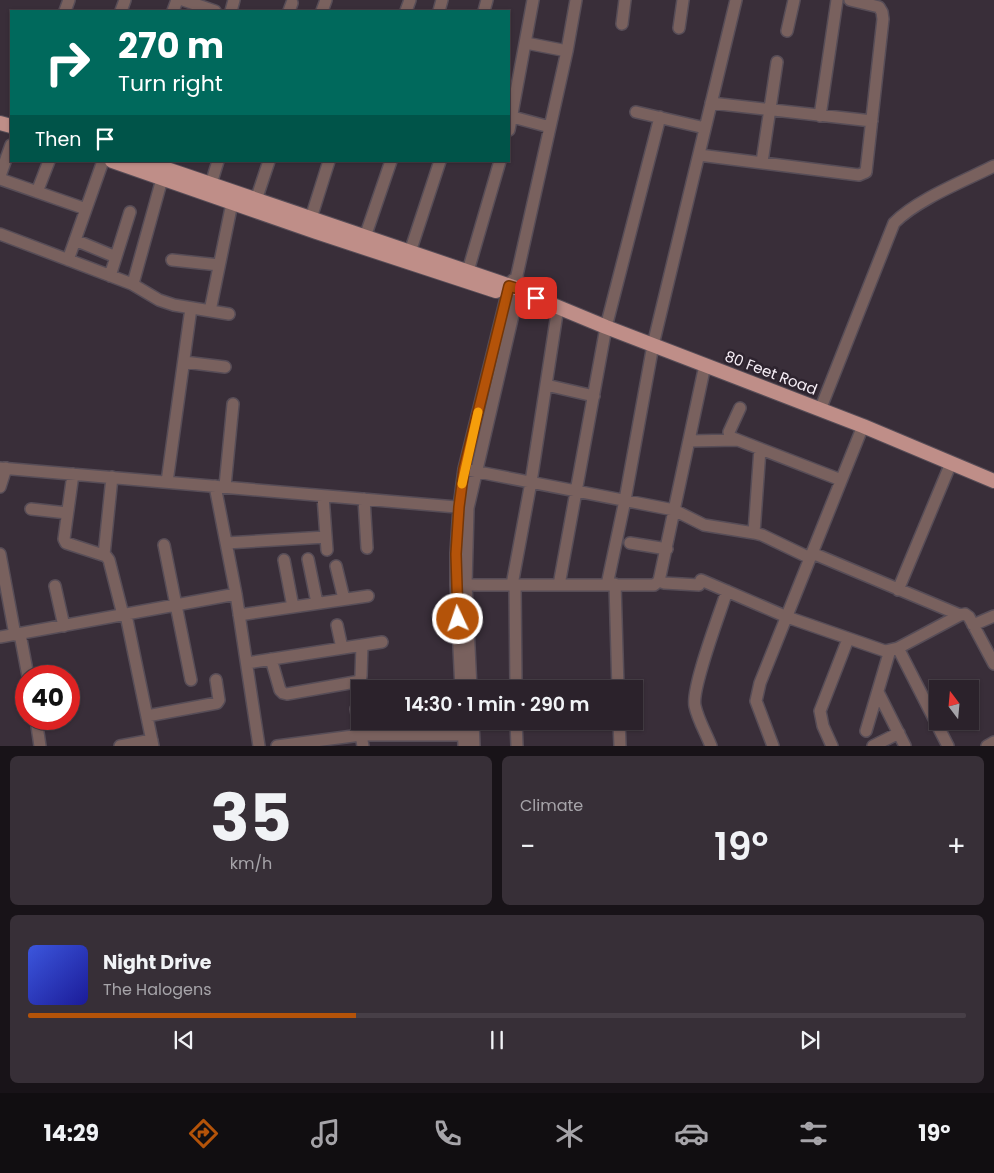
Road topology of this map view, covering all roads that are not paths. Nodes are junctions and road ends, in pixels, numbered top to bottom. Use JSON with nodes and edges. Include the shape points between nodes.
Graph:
{"nodes":[{"id":1,"x":183,"y":0,"type":"edge"},
{"id":2,"x":533,"y":0,"type":"edge"},
{"id":3,"x":576,"y":0,"type":"edge"},
{"id":4,"x":625,"y":0,"type":"edge"},
{"id":5,"x":683,"y":0,"type":"edge"},
{"id":6,"x":736,"y":0,"type":"edge"},
{"id":7,"x":794,"y":0,"type":"edge"},
{"id":8,"x":837,"y":0,"type":"edge"},
{"id":9,"x":854,"y":0,"type":"edge"},
{"id":10,"x":212,"y":10,"type":"edge"},
{"id":11,"x":622,"y":24,"type":"dead end"},
{"id":12,"x":679,"y":28,"type":"dead end"},
{"id":13,"x":787,"y":31,"type":"dead end"},
{"id":14,"x":526,"y":43,"type":"junction"},
{"id":15,"x":567,"y":51,"type":"junction"},
{"id":16,"x":777,"y":62,"type":"dead end"},
{"id":17,"x":711,"y":104,"type":"junction"},
{"id":18,"x":770,"y":110,"type":"junction"},
{"id":19,"x":636,"y":112,"type":"dead end"},
{"id":20,"x":511,"y":116,"type":"edge"},
{"id":21,"x":820,"y":116,"type":"junction"},
{"id":22,"x":660,"y":117,"type":"junction"},
{"id":23,"x":872,"y":121,"type":"junction"},
{"id":24,"x":550,"y":127,"type":"junction"},
{"id":25,"x":705,"y":128,"type":"junction"},
{"id":26,"x":10,"y":148,"type":"edge"},
{"id":27,"x":699,"y":155,"type":"junction"},
{"id":28,"x":49,"y":162,"type":"edge"},
{"id":29,"x":103,"y":162,"type":"edge"},
{"id":30,"x":118,"y":162,"type":"edge"},
{"id":31,"x":146,"y":162,"type":"edge"},
{"id":32,"x":218,"y":162,"type":"edge"},
{"id":33,"x":269,"y":162,"type":"edge"},
{"id":34,"x":329,"y":162,"type":"edge"},
{"id":35,"x":391,"y":162,"type":"edge"},
{"id":36,"x":440,"y":162,"type":"edge"},
{"id":37,"x":500,"y":162,"type":"edge"},
{"id":38,"x":762,"y":162,"type":"junction"},
{"id":39,"x":994,"y":166,"type":"edge"},
{"id":40,"x":167,"y":170,"type":"edge"},
{"id":41,"x":0,"y":175,"type":"edge"},
{"id":42,"x":210,"y":184,"type":"junction"},
{"id":43,"x":37,"y":192,"type":"junction"},
{"id":44,"x":256,"y":200,"type":"junction"},
{"id":45,"x":232,"y":203,"type":"junction"},
{"id":46,"x":86,"y":209,"type":"junction"},
{"id":47,"x":130,"y":212,"type":"dead end"},
{"id":48,"x":311,"y":218,"type":"junction"},
{"id":49,"x":0,"y":234,"type":"edge"},
{"id":50,"x":365,"y":237,"type":"junction"},
{"id":51,"x":75,"y":240,"type":"junction"},
{"id":52,"x":410,"y":252,"type":"junction"},
{"id":53,"x":116,"y":257,"type":"junction"},
{"id":54,"x":68,"y":260,"type":"junction"},
{"id":55,"x":172,"y":260,"type":"dead end"},
{"id":56,"x":219,"y":264,"type":"junction"},
{"id":57,"x":468,"y":271,"type":"junction"},
{"id":58,"x":110,"y":276,"type":"junction"},
{"id":59,"x":132,"y":284,"type":"junction"},
{"id":60,"x":514,"y":288,"type":"junction"},
{"id":61,"x":558,"y":307,"type":"junction"},
{"id":62,"x":191,"y":308,"type":"junction"},
{"id":63,"x":210,"y":311,"type":"junction"},
{"id":64,"x":229,"y":314,"type":"dead end"},
{"id":65,"x":606,"y":328,"type":"junction"},
{"id":66,"x":652,"y":345,"type":"junction"},
{"id":67,"x":184,"y":362,"type":"junction"},
{"id":68,"x":705,"y":365,"type":"junction"},
{"id":69,"x":225,"y":367,"type":"dead end"},
{"id":70,"x":546,"y":385,"type":"junction"},
{"id":71,"x":594,"y":396,"type":"junction"},
{"id":72,"x":233,"y":404,"type":"dead end"},
{"id":73,"x":740,"y":408,"type":"dead end"},
{"id":74,"x":820,"y":410,"type":"junction"},
{"id":75,"x":863,"y":426,"type":"junction"},
{"id":76,"x":689,"y":440,"type":"junction"},
{"id":77,"x":736,"y":440,"type":"junction"},
{"id":78,"x":760,"y":449,"type":"junction"},
{"id":79,"x":951,"y":463,"type":"junction"},
{"id":80,"x":3,"y":468,"type":"edge"},
{"id":81,"x":470,"y":470,"type":"junction"},
{"id":82,"x":73,"y":474,"type":"junction"},
{"id":83,"x":112,"y":477,"type":"junction"},
{"id":84,"x":842,"y":480,"type":"junction"},
{"id":85,"x":994,"y":481,"type":"edge"},
{"id":86,"x":167,"y":482,"type":"junction"},
{"id":87,"x":531,"y":482,"type":"junction"},
{"id":88,"x":220,"y":486,"type":"junction"},
{"id":89,"x":0,"y":487,"type":"edge"},
{"id":90,"x":577,"y":491,"type":"junction"},
{"id":91,"x":323,"y":496,"type":"junction"},
{"id":92,"x":364,"y":499,"type":"junction"},
{"id":93,"x":625,"y":500,"type":"junction"},
{"id":94,"x":31,"y":508,"type":"dead end"},
{"id":95,"x":463,"y":508,"type":"junction"},
{"id":96,"x":674,"y":510,"type":"junction"},
{"id":97,"x":67,"y":513,"type":"junction"},
{"id":98,"x":754,"y":533,"type":"junction"},
{"id":99,"x":326,"y":537,"type":"junction"},
{"id":100,"x":226,"y":543,"type":"junction"},
{"id":101,"x":630,"y":543,"type":"dead end"},
{"id":102,"x":164,"y":544,"type":"dead end"},
{"id":103,"x":367,"y":548,"type":"dead end"},
{"id":104,"x":667,"y":549,"type":"junction"},
{"id":105,"x":327,"y":550,"type":"dead end"},
{"id":106,"x":0,"y":554,"type":"edge"},
{"id":107,"x":104,"y":555,"type":"junction"},
{"id":108,"x":811,"y":556,"type":"junction"},
{"id":109,"x":308,"y":559,"type":"dead end"},
{"id":110,"x":284,"y":560,"type":"dead end"},
{"id":111,"x":336,"y":566,"type":"dead end"},
{"id":112,"x":659,"y":581,"type":"junction"},
{"id":113,"x":461,"y":585,"type":"junction"},
{"id":114,"x":513,"y":585,"type":"junction"},
{"id":115,"x":559,"y":585,"type":"junction"},
{"id":116,"x":611,"y":585,"type":"junction"},
{"id":117,"x":56,"y":586,"type":"dead end"},
{"id":118,"x":898,"y":590,"type":"junction"},
{"id":119,"x":727,"y":591,"type":"junction"},
{"id":120,"x":236,"y":594,"type":"junction"},
{"id":121,"x":368,"y":596,"type":"dead end"},
{"id":122,"x":344,"y":599,"type":"junction"},
{"id":123,"x":317,"y":603,"type":"junction"},
{"id":124,"x":177,"y":605,"type":"junction"},
{"id":125,"x":292,"y":607,"type":"junction"},
{"id":126,"x":124,"y":615,"type":"junction"},
{"id":127,"x":240,"y":615,"type":"junction"},
{"id":128,"x":960,"y":615,"type":"junction"},
{"id":129,"x":994,"y":616,"type":"edge"},
{"id":130,"x":786,"y":617,"type":"junction"},
{"id":131,"x":973,"y":625,"type":"junction"},
{"id":132,"x":64,"y":626,"type":"junction"},
{"id":133,"x":337,"y":626,"type":"dead end"},
{"id":134,"x":17,"y":635,"type":"junction"},
{"id":135,"x":0,"y":637,"type":"edge"},
{"id":136,"x":848,"y":639,"type":"junction"},
{"id":137,"x":382,"y":642,"type":"dead end"},
{"id":138,"x":362,"y":645,"type":"junction"},
{"id":139,"x":342,"y":648,"type":"junction"},
{"id":140,"x":894,"y":649,"type":"junction"},
{"id":141,"x":271,"y":659,"type":"junction"},
{"id":142,"x":247,"y":663,"type":"junction"},
{"id":143,"x":994,"y":664,"type":"edge"},
{"id":144,"x":25,"y":665,"type":"edge"},
{"id":145,"x":191,"y":680,"type":"dead end"},
{"id":146,"x":216,"y":680,"type":"dead end"},
{"id":147,"x":462,"y":680,"type":"edge"},
{"id":148,"x":470,"y":680,"type":"edge"},
{"id":149,"x":516,"y":680,"type":"edge"},
{"id":150,"x":617,"y":680,"type":"edge"},
{"id":151,"x":878,"y":692,"type":"junction"},
{"id":152,"x":147,"y":716,"type":"junction"},
{"id":153,"x":38,"y":730,"type":"edge"},
{"id":154,"x":516,"y":730,"type":"edge"},
{"id":155,"x":619,"y":730,"type":"edge"},
{"id":156,"x":866,"y":731,"type":"dead end"},
{"id":157,"x":899,"y":733,"type":"junction"},
{"id":158,"x":362,"y":740,"type":"edge"},
{"id":159,"x":469,"y":740,"type":"edge"},
{"id":160,"x":994,"y":742,"type":"edge"},
{"id":161,"x":153,"y":743,"type":"edge"},
{"id":162,"x":310,"y":743,"type":"edge"},
{"id":163,"x":40,"y":746,"type":"edge"},
{"id":164,"x":120,"y":746,"type":"edge"},
{"id":165,"x":259,"y":746,"type":"edge"},
{"id":166,"x":276,"y":746,"type":"edge"},
{"id":167,"x":516,"y":746,"type":"edge"},
{"id":168,"x":620,"y":746,"type":"edge"},
{"id":169,"x":711,"y":746,"type":"edge"},
{"id":170,"x":773,"y":746,"type":"edge"},
{"id":171,"x":832,"y":746,"type":"edge"},
{"id":172,"x":873,"y":746,"type":"edge"},
{"id":173,"x":905,"y":746,"type":"edge"},
{"id":174,"x":948,"y":746,"type":"edge"},
{"id":175,"x":987,"y":746,"type":"edge"}],
"edges":[{"from":1,"to":10,"type":"street"},
{"from":2,"to":14,"type":"street"},
{"from":3,"to":15,"type":"street"},
{"from":4,"to":11,"type":"street"},
{"from":5,"to":12,"type":"street"},
{"from":6,"to":17,"type":"street"},
{"from":7,"to":13,"type":"street"},
{"from":8,"to":21,"type":"street"},
{"from":9,"to":23,"type":"street","via":[[879,7],[882,12]]},
{"from":14,"to":15,"type":"street"},
{"from":14,"to":20,"type":"street"},
{"from":15,"to":24,"type":"street"},
{"from":16,"to":18,"type":"street"},
{"from":17,"to":18,"type":"street"},
{"from":17,"to":25,"type":"street"},
{"from":18,"to":21,"type":"street"},
{"from":18,"to":38,"type":"street"},
{"from":19,"to":22,"type":"street"},
{"from":20,"to":24,"type":"street"},
{"from":21,"to":23,"type":"street"},
{"from":22,"to":25,"type":"street"},
{"from":22,"to":65,"type":"street"},
{"from":23,"to":38,"type":"street","via":[[864,174]]},
{"from":24,"to":60,"type":"street"},
{"from":25,"to":27,"type":"street"},
{"from":26,"to":41,"type":"street"},
{"from":27,"to":38,"type":"street"},
{"from":27,"to":66,"type":"street"},
{"from":28,"to":43,"type":"street"},
{"from":29,"to":46,"type":"street"},
{"from":30,"to":40,"type":"main road"},
{"from":31,"to":40,"type":"main road"},
{"from":32,"to":42,"type":"street"},
{"from":33,"to":44,"type":"street"},
{"from":34,"to":48,"type":"street"},
{"from":35,"to":50,"type":"street"},
{"from":36,"to":52,"type":"street"},
{"from":37,"to":57,"type":"street"},
{"from":39,"to":74,"type":"street","via":[[916,205],[894,223]]},
{"from":40,"to":42,"type":"main road"},
{"from":40,"to":45,"type":"main road"},
{"from":40,"to":59,"type":"street"},
{"from":41,"to":43,"type":"street"},
{"from":42,"to":44,"type":"main road"},
{"from":43,"to":46,"type":"street"},
{"from":44,"to":48,"type":"main road"},
{"from":45,"to":56,"type":"street"},
{"from":45,"to":60,"type":"main road"},
{"from":46,"to":51,"type":"street"},
{"from":47,"to":53,"type":"street"},
{"from":48,"to":50,"type":"main road"},
{"from":49,"to":54,"type":"street"},
{"from":50,"to":52,"type":"main road"},
{"from":51,"to":53,"type":"street"},
{"from":51,"to":54,"type":"street"},
{"from":52,"to":57,"type":"main road"},
{"from":53,"to":58,"type":"street"},
{"from":54,"to":58,"type":"street"},
{"from":55,"to":56,"type":"street"},
{"from":56,"to":63,"type":"street"},
{"from":57,"to":60,"type":"main road"},
{"from":58,"to":59,"type":"street"},
{"from":59,"to":62,"type":"street","via":[[159,300]]},
{"from":60,"to":61,"type":"main road","name":"80 Feet Road"},
{"from":60,"to":81,"type":"street"},
{"from":61,"to":65,"type":"main road","name":"80 Feet Road"},
{"from":61,"to":70,"type":"street"},
{"from":62,"to":63,"type":"street"},
{"from":62,"to":67,"type":"street"},
{"from":63,"to":64,"type":"street"},
{"from":65,"to":66,"type":"main road","name":"80 Feet Road"},
{"from":65,"to":71,"type":"street"},
{"from":66,"to":68,"type":"main road","name":"80 Feet Road"},
{"from":66,"to":93,"type":"street"},
{"from":67,"to":69,"type":"street"},
{"from":67,"to":86,"type":"street"},
{"from":68,"to":74,"type":"main road","name":"80 Feet Road"},
{"from":68,"to":76,"type":"street"},
{"from":70,"to":71,"type":"street"},
{"from":70,"to":87,"type":"street"},
{"from":71,"to":90,"type":"street"},
{"from":72,"to":88,"type":"street"},
{"from":73,"to":77,"type":"street","via":[[729,432],[730,437]]},
{"from":74,"to":75,"type":"main road","name":"80 Feet Road"},
{"from":75,"to":79,"type":"main road","name":"80 Feet Road"},
{"from":75,"to":84,"type":"street"},
{"from":76,"to":77,"type":"street"},
{"from":76,"to":96,"type":"street"},
{"from":77,"to":78,"type":"street"},
{"from":78,"to":84,"type":"street"},
{"from":78,"to":98,"type":"street"},
{"from":79,"to":85,"type":"main road","name":"80 Feet Road"},
{"from":79,"to":118,"type":"street"},
{"from":80,"to":82,"type":"street"},
{"from":80,"to":89,"type":"street"},
{"from":81,"to":87,"type":"street"},
{"from":81,"to":95,"type":"street"},
{"from":82,"to":83,"type":"street"},
{"from":82,"to":97,"type":"street"},
{"from":83,"to":86,"type":"street"},
{"from":83,"to":107,"type":"street"},
{"from":84,"to":108,"type":"street"},
{"from":86,"to":88,"type":"street"},
{"from":87,"to":90,"type":"street"},
{"from":87,"to":114,"type":"street"},
{"from":88,"to":91,"type":"street"},
{"from":88,"to":100,"type":"street"},
{"from":90,"to":93,"type":"street"},
{"from":90,"to":115,"type":"street"},
{"from":91,"to":92,"type":"street"},
{"from":91,"to":99,"type":"street"},
{"from":92,"to":95,"type":"street"},
{"from":92,"to":103,"type":"street"},
{"from":93,"to":96,"type":"street"},
{"from":93,"to":116,"type":"street"},
{"from":94,"to":97,"type":"street"},
{"from":95,"to":113,"type":"street","via":[[456,554]]},
{"from":96,"to":98,"type":"street","via":[[704,525]]},
{"from":96,"to":104,"type":"street"},
{"from":97,"to":107,"type":"street","via":[[66,543]]},
{"from":98,"to":108,"type":"street"},
{"from":99,"to":100,"type":"street"},
{"from":99,"to":105,"type":"street"},
{"from":100,"to":120,"type":"street"},
{"from":101,"to":104,"type":"street"},
{"from":102,"to":124,"type":"street"},
{"from":104,"to":112,"type":"street"},
{"from":106,"to":134,"type":"street"},
{"from":107,"to":126,"type":"street","via":[[110,560]]},
{"from":108,"to":118,"type":"street"},
{"from":108,"to":130,"type":"street"},
{"from":109,"to":123,"type":"street"},
{"from":110,"to":125,"type":"street"},
{"from":111,"to":122,"type":"street"},
{"from":112,"to":116,"type":"street","via":[[654,584]]},
{"from":112,"to":119,"type":"street","via":[[700,582]]},
{"from":113,"to":114,"type":"street"},
{"from":113,"to":147,"type":"street"},
{"from":113,"to":148,"type":"street"},
{"from":114,"to":115,"type":"street"},
{"from":114,"to":149,"type":"street"},
{"from":115,"to":116,"type":"street"},
{"from":116,"to":150,"type":"street"},
{"from":117,"to":132,"type":"street"},
{"from":118,"to":128,"type":"street"},
{"from":119,"to":130,"type":"street"},
{"from":119,"to":169,"type":"street","via":[[703,663],[694,704]]},
{"from":120,"to":124,"type":"street"},
{"from":120,"to":127,"type":"street"},
{"from":121,"to":122,"type":"street"},
{"from":122,"to":123,"type":"street"},
{"from":123,"to":125,"type":"street"},
{"from":124,"to":126,"type":"street"},
{"from":124,"to":145,"type":"street"},
{"from":125,"to":127,"type":"street"},
{"from":126,"to":132,"type":"street"},
{"from":126,"to":152,"type":"street"},
{"from":127,"to":142,"type":"street"},
{"from":128,"to":131,"type":"street","via":[[969,617]]},
{"from":128,"to":140,"type":"street"},
{"from":129,"to":131,"type":"street"},
{"from":130,"to":136,"type":"street"},
{"from":130,"to":170,"type":"street","via":[[756,701]]},
{"from":131,"to":143,"type":"street"},
{"from":132,"to":134,"type":"street"},
{"from":133,"to":139,"type":"street"},
{"from":134,"to":135,"type":"street"},
{"from":134,"to":144,"type":"street"},
{"from":136,"to":140,"type":"street","via":[[878,650]]},
{"from":136,"to":171,"type":"street","via":[[820,711]]},
{"from":137,"to":138,"type":"street"},
{"from":138,"to":139,"type":"street"},
{"from":138,"to":141,"type":"street","via":[[360,680],[287,694],[280,690]]},
{"from":139,"to":141,"type":"street"},
{"from":140,"to":151,"type":"street"},
{"from":140,"to":174,"type":"street"},
{"from":141,"to":142,"type":"street"},
{"from":142,"to":165,"type":"street"},
{"from":146,"to":152,"type":"street","via":[[217,703]]},
{"from":151,"to":156,"type":"street"},
{"from":151,"to":157,"type":"street"},
{"from":152,"to":161,"type":"street"},
{"from":153,"to":163,"type":"street"},
{"from":154,"to":167,"type":"street"},
{"from":155,"to":168,"type":"street"},
{"from":157,"to":172,"type":"street"},
{"from":157,"to":173,"type":"street"},
{"from":158,"to":159,"type":"street"},
{"from":158,"to":162,"type":"street"},
{"from":160,"to":175,"type":"street"},
{"from":161,"to":164,"type":"street"},
{"from":162,"to":166,"type":"street"}]}
